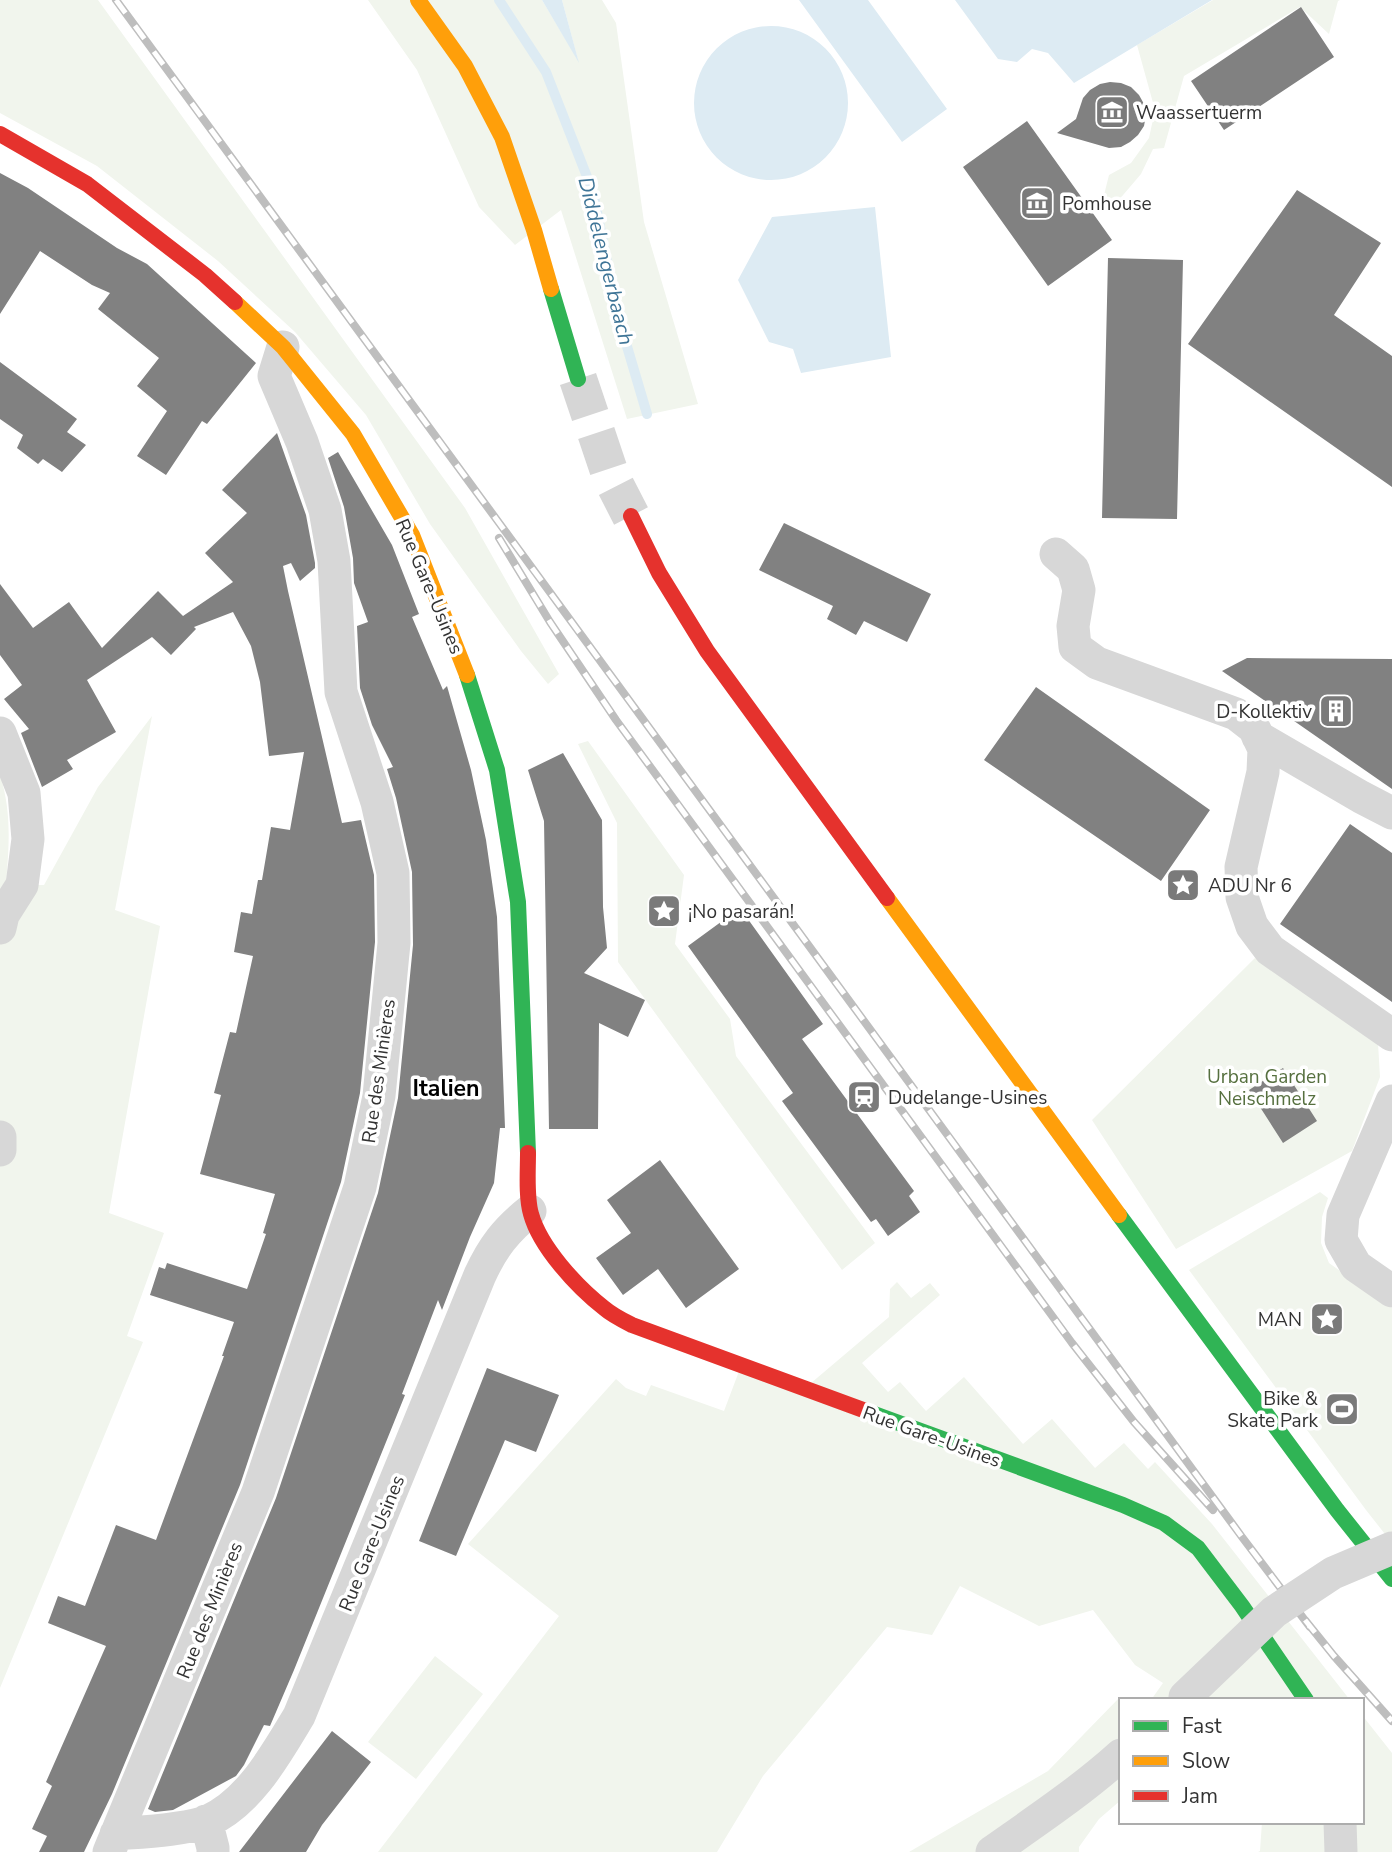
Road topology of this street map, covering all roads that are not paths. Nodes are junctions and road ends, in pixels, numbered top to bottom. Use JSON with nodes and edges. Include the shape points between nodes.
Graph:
{"nodes":[{"id":1,"x":418,"y":0,"type":"edge"},
{"id":2,"x":0,"y":134,"type":"edge"},
{"id":3,"x":283,"y":347,"type":"junction"},
{"id":4,"x":578,"y":379,"type":"tunnel mouth"},
{"id":5,"x":631,"y":516,"type":"tunnel mouth"},
{"id":6,"x":1056,"y":554,"type":"dead end"},
{"id":7,"x":0,"y":733,"type":"edge"},
{"id":8,"x":1258,"y":737,"type":"junction"},
{"id":9,"x":1392,"y":813,"type":"edge"},
{"id":10,"x":0,"y":928,"type":"edge"},
{"id":11,"x":1392,"y":1035,"type":"edge"},
{"id":12,"x":1392,"y":1101,"type":"edge"},
{"id":13,"x":0,"y":1137,"type":"edge"},
{"id":14,"x":0,"y":1150,"type":"edge"},
{"id":15,"x":530,"y":1211,"type":"junction"},
{"id":16,"x":1392,"y":1291,"type":"edge"},
{"id":17,"x":1392,"y":1548,"type":"edge"},
{"id":18,"x":1392,"y":1579,"type":"edge"},
{"id":19,"x":1184,"y":1698,"type":"edge"},
{"id":20,"x":1305,"y":1698,"type":"edge"},
{"id":21,"x":1119,"y":1757,"type":"edge"},
{"id":22,"x":1340,"y":1824,"type":"edge"},
{"id":23,"x":210,"y":1837,"type":"edge"},
{"id":24,"x":113,"y":1843,"type":"edge"},
{"id":25,"x":992,"y":1852,"type":"edge"},
{"id":26,"x":1341,"y":1852,"type":"edge"}],
"edges":[{"from":1,"to":4,"type":"street","via":[[465,66],[502,137]]},
{"from":2,"to":3,"type":"street","name":"Rue Gare-Usines","via":[[88,184],[205,275]]},
{"from":3,"to":15,"type":"street","name":"Rue Gare-Usines","via":[[353,434],[412,535],[468,678],[497,770],[518,902]]},
{"from":3,"to":24,"type":"street","name":"Rue des Minières","via":[[274,376],[325,510],[334,561],[341,692],[377,802],[393,873],[394,943],[379,1096],[360,1187],[258,1492]]},
{"from":5,"to":18,"type":"street","via":[[659,573],[707,651]]},
{"from":6,"to":8,"type":"street","via":[[1073,569],[1079,590],[1075,647],[1097,663],[1236,714]]},
{"from":7,"to":10,"type":"street","via":[[24,793],[28,839],[22,885]]},
{"from":8,"to":9,"type":"street"},
{"from":8,"to":11,"type":"street","via":[[1264,749],[1263,772],[1241,867],[1242,897],[1252,926],[1270,950]]},
{"from":12,"to":16,"type":"street","via":[[1343,1215],[1340,1240],[1356,1266]]},
{"from":13,"to":14,"type":"street"},
{"from":15,"to":20,"type":"street","name":"Rue Gare-Usines","via":[[550,1250],[589,1294],[632,1325],[1164,1523],[1198,1548]]},
{"from":15,"to":23,"type":"street","name":"Rue Gare-Usines","via":[[489,1255],[299,1716],[263,1771],[225,1810]]},
{"from":17,"to":19,"type":"street","bridge":true,"via":[[1333,1573],[1274,1612]]},
{"from":21,"to":25,"type":"street"},
{"from":22,"to":26,"type":"street"},
{"from":23,"to":24,"type":"street","name":"Rue Gare-Usines","via":[[152,1831]]}]}
